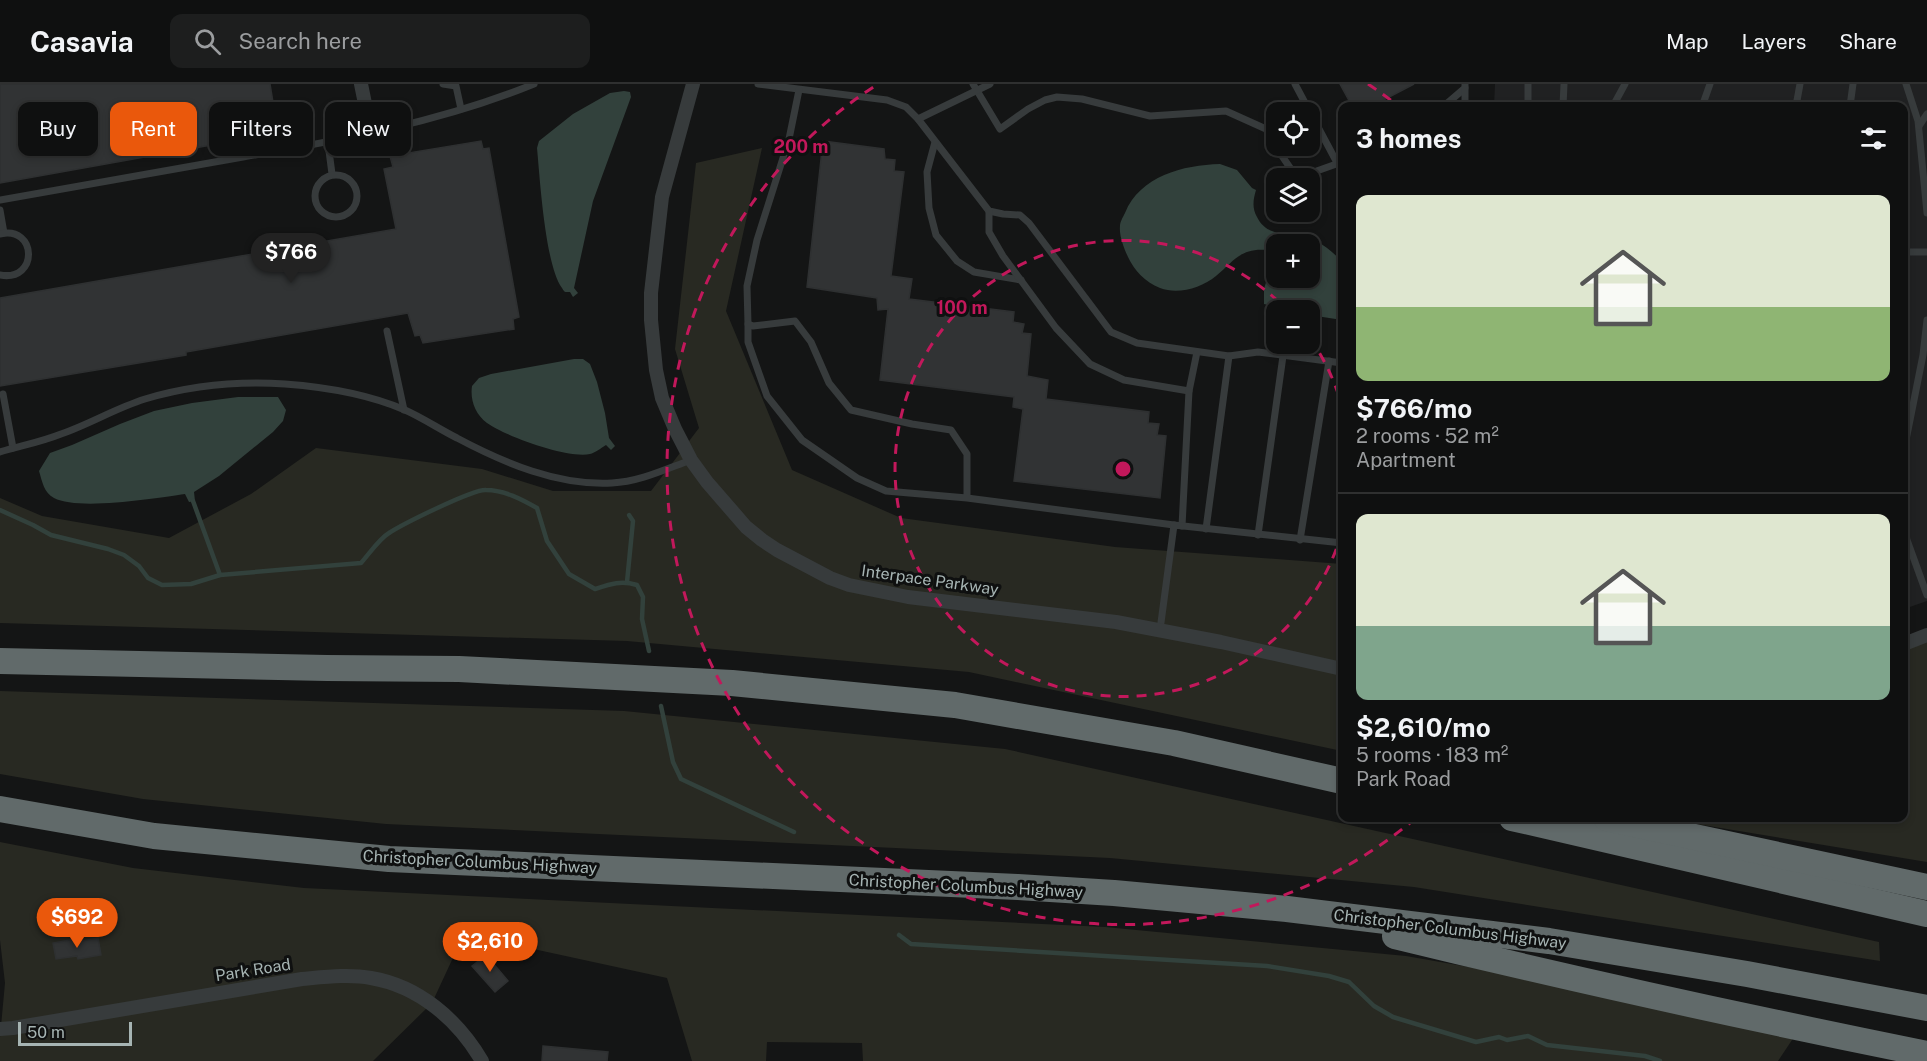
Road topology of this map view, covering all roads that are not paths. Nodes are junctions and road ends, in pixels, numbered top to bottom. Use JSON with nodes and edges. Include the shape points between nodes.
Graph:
{"nodes":[{"id":1,"x":361,"y":84,"type":"edge"},
{"id":2,"x":443,"y":84,"type":"edge"},
{"id":3,"x":534,"y":84,"type":"edge"},
{"id":4,"x":693,"y":84,"type":"edge"},
{"id":5,"x":758,"y":84,"type":"edge"},
{"id":6,"x":990,"y":84,"type":"edge"},
{"id":7,"x":1295,"y":84,"type":"edge"},
{"id":8,"x":1528,"y":84,"type":"edge"},
{"id":9,"x":1564,"y":84,"type":"edge"},
{"id":10,"x":1625,"y":84,"type":"edge"},
{"id":11,"x":1710,"y":84,"type":"edge"},
{"id":12,"x":1800,"y":84,"type":"edge"},
{"id":13,"x":1853,"y":84,"type":"edge"},
{"id":14,"x":1906,"y":84,"type":"edge"},
{"id":15,"x":1465,"y":86,"type":"edge"},
{"id":16,"x":974,"y":87,"type":"edge"},
{"id":17,"x":799,"y":90,"type":"junction"},
{"id":18,"x":365,"y":102,"type":"edge"},
{"id":19,"x":1448,"y":102,"type":"edge"},
{"id":20,"x":1465,"y":102,"type":"edge"},
{"id":21,"x":1528,"y":102,"type":"edge"},
{"id":22,"x":1563,"y":102,"type":"edge"},
{"id":23,"x":1615,"y":102,"type":"edge"},
{"id":24,"x":1704,"y":102,"type":"edge"},
{"id":25,"x":1798,"y":102,"type":"edge"},
{"id":26,"x":1851,"y":102,"type":"edge"},
{"id":27,"x":461,"y":109,"type":"junction"},
{"id":28,"x":1927,"y":114,"type":"edge"},
{"id":29,"x":918,"y":118,"type":"junction"},
{"id":30,"x":411,"y":122,"type":"edge"},
{"id":31,"x":1919,"y":126,"type":"junction"},
{"id":32,"x":935,"y":142,"type":"junction"},
{"id":33,"x":325,"y":143,"type":"edge"},
{"id":34,"x":329,"y":156,"type":"edge"},
{"id":35,"x":1338,"y":159,"type":"edge"},
{"id":36,"x":1338,"y":164,"type":"edge"},
{"id":37,"x":332,"y":174,"type":"junction"},
{"id":38,"x":0,"y":200,"type":"edge"},
{"id":39,"x":0,"y":210,"type":"edge"},
{"id":40,"x":989,"y":211,"type":"junction"},
{"id":41,"x":1927,"y":213,"type":"edge"},
{"id":42,"x":2,"y":233,"type":"edge"},
{"id":43,"x":1908,"y":252,"type":"edge"},
{"id":44,"x":1927,"y":252,"type":"edge"},
{"id":45,"x":0,"y":275,"type":"edge"},
{"id":46,"x":1021,"y":280,"type":"junction"},
{"id":47,"x":1927,"y":320,"type":"edge"},
{"id":48,"x":748,"y":324,"type":"junction"},
{"id":49,"x":387,"y":331,"type":"dead end"},
{"id":50,"x":1197,"y":352,"type":"junction"},
{"id":51,"x":1229,"y":356,"type":"junction"},
{"id":52,"x":1283,"y":356,"type":"junction"},
{"id":53,"x":1329,"y":361,"type":"junction"},
{"id":54,"x":1338,"y":362,"type":"edge"},
{"id":55,"x":1189,"y":391,"type":"junction"},
{"id":56,"x":3,"y":393,"type":"dead end"},
{"id":57,"x":404,"y":410,"type":"junction"},
{"id":58,"x":1908,"y":430,"type":"edge"},
{"id":59,"x":13,"y":448,"type":"junction"},
{"id":60,"x":0,"y":452,"type":"edge"},
{"id":61,"x":691,"y":460,"type":"junction"},
{"id":62,"x":967,"y":498,"type":"junction"},
{"id":63,"x":1178,"y":525,"type":"junction"},
{"id":64,"x":1206,"y":529,"type":"junction"},
{"id":65,"x":1258,"y":535,"type":"junction"},
{"id":66,"x":1300,"y":540,"type":"junction"},
{"id":67,"x":1338,"y":543,"type":"edge"},
{"id":68,"x":1908,"y":543,"type":"edge"},
{"id":69,"x":1927,"y":595,"type":"edge"},
{"id":70,"x":1160,"y":630,"type":"junction"},
{"id":71,"x":1927,"y":635,"type":"edge"},
{"id":72,"x":1908,"y":642,"type":"edge"},
{"id":73,"x":0,"y":661,"type":"edge"},
{"id":74,"x":1338,"y":668,"type":"edge"},
{"id":75,"x":1338,"y":778,"type":"edge"},
{"id":76,"x":0,"y":809,"type":"edge"},
{"id":77,"x":1529,"y":822,"type":"edge"},
{"id":78,"x":1625,"y":822,"type":"edge"},
{"id":79,"x":1920,"y":885,"type":"edge"},
{"id":80,"x":1287,"y":909,"type":"junction"},
{"id":81,"x":1927,"y":915,"type":"edge"},
{"id":82,"x":1927,"y":1008,"type":"edge"},
{"id":83,"x":0,"y":1029,"type":"edge"},
{"id":84,"x":1927,"y":1054,"type":"edge"},
{"id":85,"x":482,"y":1061,"type":"edge"}],
"edges":[{"from":1,"to":18,"type":"street"},
{"from":2,"to":27,"type":"lane","via":[[456,86]]},
{"from":3,"to":27,"type":"lane"},
{"from":4,"to":61,"type":"street","name":"Interpace Parkway","via":[[662,197],[651,293],[656,370],[662,398]]},
{"from":5,"to":17,"type":"lane"},
{"from":6,"to":16,"type":"lane"},
{"from":7,"to":35,"type":"lane"},
{"from":8,"to":21,"type":"lane"},
{"from":9,"to":22,"type":"lane"},
{"from":10,"to":23,"type":"lane"},
{"from":11,"to":24,"type":"lane"},
{"from":12,"to":25,"type":"lane"},
{"from":13,"to":26,"type":"lane"},
{"from":14,"to":31,"type":"lane"},
{"from":15,"to":19,"type":"lane"},
{"from":15,"to":20,"type":"lane"},
{"from":16,"to":29,"type":"lane"},
{"from":16,"to":36,"type":"lane","via":[[1000,129],[1028,109],[1057,97],[1082,99],[1150,116],[1226,111],[1266,129],[1297,178]]},
{"from":17,"to":29,"type":"lane","via":[[887,100],[906,107]]},
{"from":17,"to":48,"type":"lane","via":[[747,286]]},
{"from":27,"to":30,"type":"lane"},
{"from":28,"to":31,"type":"lane"},
{"from":29,"to":32,"type":"lane"},
{"from":31,"to":41,"type":"lane"},
{"from":32,"to":40,"type":"lane"},
{"from":32,"to":46,"type":"lane","via":[[927,171],[929,207],[936,235],[957,261],[974,272]]},
{"from":33,"to":38,"type":"lane"},
{"from":34,"to":37,"type":"lane"},
{"from":37,"to":37,"type":"lane","via":[[316,186],[315,199],[321,211],[340,217],[352,210],[357,192],[351,180]]},
{"from":39,"to":42,"type":"lane"},
{"from":40,"to":46,"type":"lane","via":[[989,232]]},
{"from":40,"to":50,"type":"lane","via":[[1020,215],[1029,223],[1111,332],[1137,343]]},
{"from":42,"to":45,"type":"lane","via":[[18,235],[29,253],[20,272]]},
{"from":43,"to":44,"type":"lane"},
{"from":46,"to":55,"type":"lane","via":[[1056,328],[1090,364],[1124,380]]},
{"from":47,"to":58,"type":"lane"},
{"from":48,"to":62,"type":"lane","via":[[748,342],[767,396],[802,440],[857,478],[886,490]]},
{"from":48,"to":62,"type":"lane","via":[[795,321],[811,342],[829,383],[851,410],[951,430],[967,454]]},
{"from":49,"to":57,"type":"lane"},
{"from":50,"to":51,"type":"lane"},
{"from":50,"to":55,"type":"lane"},
{"from":51,"to":52,"type":"lane","via":[[1258,352]]},
{"from":51,"to":64,"type":"lane"},
{"from":52,"to":53,"type":"lane"},
{"from":52,"to":65,"type":"lane"},
{"from":53,"to":54,"type":"lane"},
{"from":53,"to":66,"type":"lane"},
{"from":55,"to":63,"type":"lane"},
{"from":56,"to":59,"type":"lane"},
{"from":57,"to":59,"type":"lane","via":[[360,395],[284,384],[200,388],[144,399],[60,435]]},
{"from":57,"to":61,"type":"lane","via":[[485,452],[550,477],[615,483]]},
{"from":59,"to":60,"type":"lane"},
{"from":61,"to":70,"type":"street","name":"Interpace Parkway","via":[[746,527],[830,579],[908,597]]},
{"from":62,"to":63,"type":"lane"},
{"from":63,"to":64,"type":"lane"},
{"from":63,"to":70,"type":"lane"},
{"from":64,"to":65,"type":"lane"},
{"from":65,"to":66,"type":"lane"},
{"from":66,"to":67,"type":"lane"},
{"from":68,"to":69,"type":"lane"},
{"from":70,"to":74,"type":"street","name":"Interpace Parkway"},
{"from":71,"to":72,"type":"street"},
{"from":73,"to":75,"type":"highway","via":[[471,670],[732,683],[955,705],[1173,743]]},
{"from":76,"to":80,"type":"highway","name":"Christopher Columbus Highway","via":[[154,836],[389,859],[1018,887]]},
{"from":77,"to":81,"type":"highway"},
{"from":78,"to":79,"type":"highway"},
{"from":80,"to":82,"type":"highway","name":"Christopher Columbus Highway","via":[[1549,941]]},
{"from":80,"to":84,"type":"highway","via":[[1512,965]]},
{"from":83,"to":85,"type":"street","name":"Park Road","via":[[303,979],[369,977],[392,982],[440,1009]]}]}
